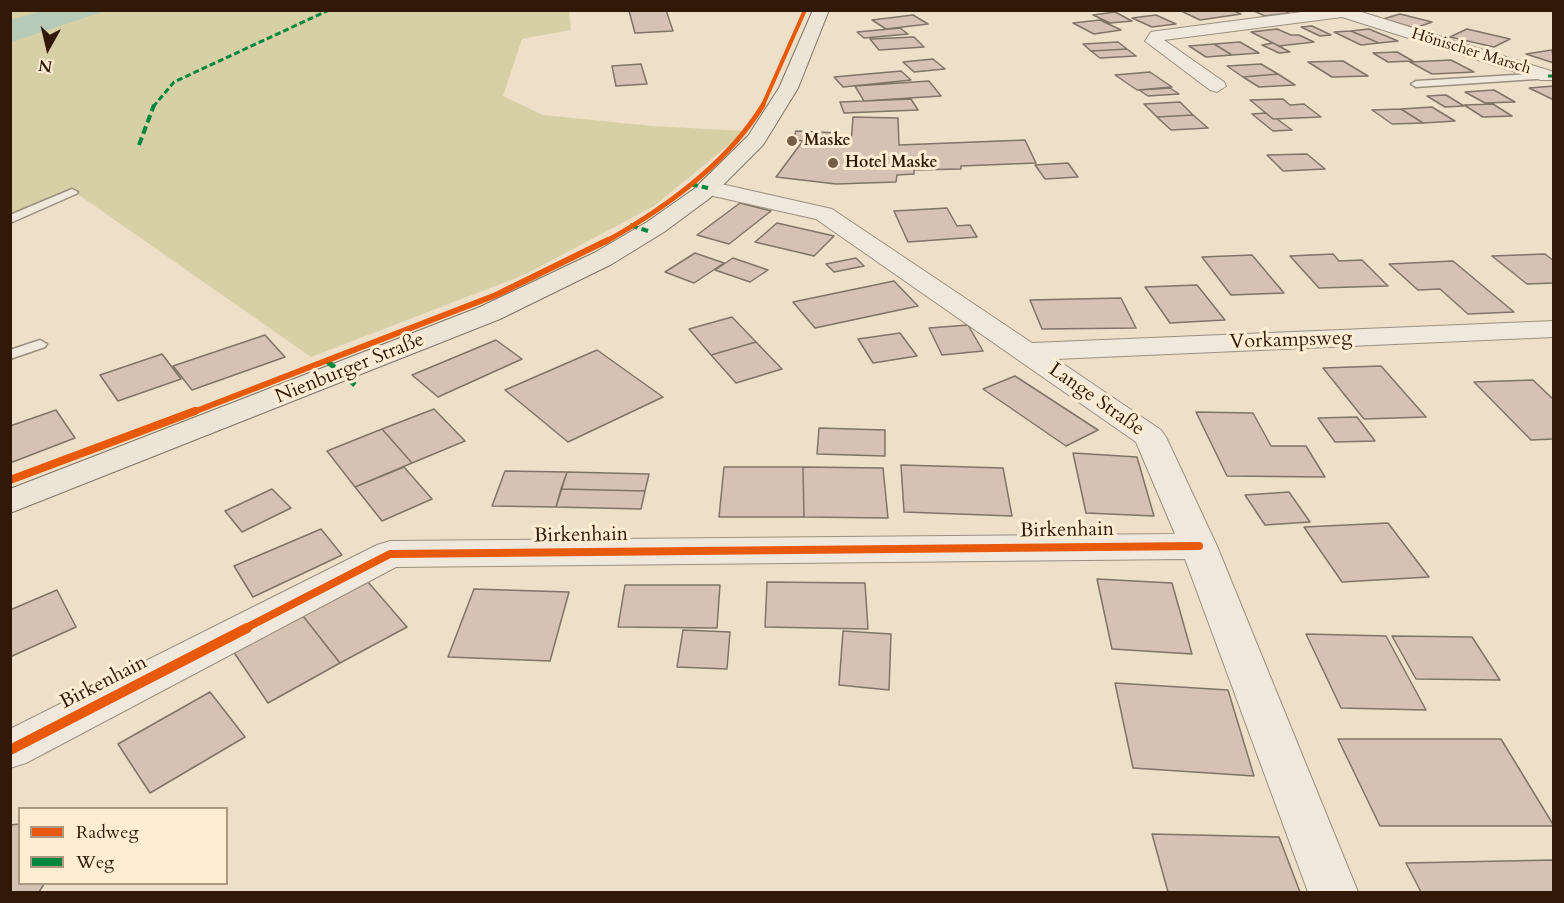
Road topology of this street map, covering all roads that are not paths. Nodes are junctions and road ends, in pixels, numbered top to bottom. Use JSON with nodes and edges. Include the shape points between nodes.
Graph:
{"nodes":[{"id":1,"x":821,"y":10,"type":"edge"},
{"id":2,"x":1339,"y":11,"type":"edge"},
{"id":3,"x":1548,"y":76,"type":"joint"},
{"id":4,"x":1416,"y":84,"type":"dead end"},
{"id":5,"x":1217,"y":86,"type":"dead end"},
{"id":6,"x":708,"y":188,"type":"junction"},
{"id":7,"x":72,"y":192,"type":"dead end"},
{"id":8,"x":10,"y":220,"type":"edge"},
{"id":9,"x":1554,"y":329,"type":"edge"},
{"id":10,"x":40,"y":344,"type":"dead end"},
{"id":11,"x":1028,"y":352,"type":"junction"},
{"id":12,"x":10,"y":355,"type":"edge"},
{"id":13,"x":10,"y":502,"type":"edge"},
{"id":14,"x":1199,"y":546,"type":"junction"},
{"id":15,"x":10,"y":750,"type":"edge"},
{"id":16,"x":1333,"y":892,"type":"edge"}],
"edges":[{"from":1,"to":6,"type":"main road","name":"Nienburger Straße","via":[[779,108],[742,157]]},
{"from":2,"to":3,"type":"street","name":"Hönischer Marsch"},
{"from":2,"to":5,"type":"street","via":[[1157,36],[1154,41]]},
{"from":3,"to":4,"type":"lane","name":"Hönischer Marsch"},
{"from":6,"to":11,"type":"street","name":"Lange Straße","via":[[824,214]]},
{"from":6,"to":13,"type":"main road","name":"Nienburger Straße","via":[[600,259],[487,313]]},
{"from":7,"to":8,"type":"lane"},
{"from":9,"to":11,"type":"street","name":"Vorkampsweg"},
{"from":10,"to":12,"type":"lane"},
{"from":11,"to":14,"type":"street","name":"Lange Straße","via":[[1150,437]]},
{"from":14,"to":15,"type":"street","name":"Birkenhain","via":[[390,554]]},
{"from":14,"to":16,"type":"street","name":"Lange Straße"}]}
